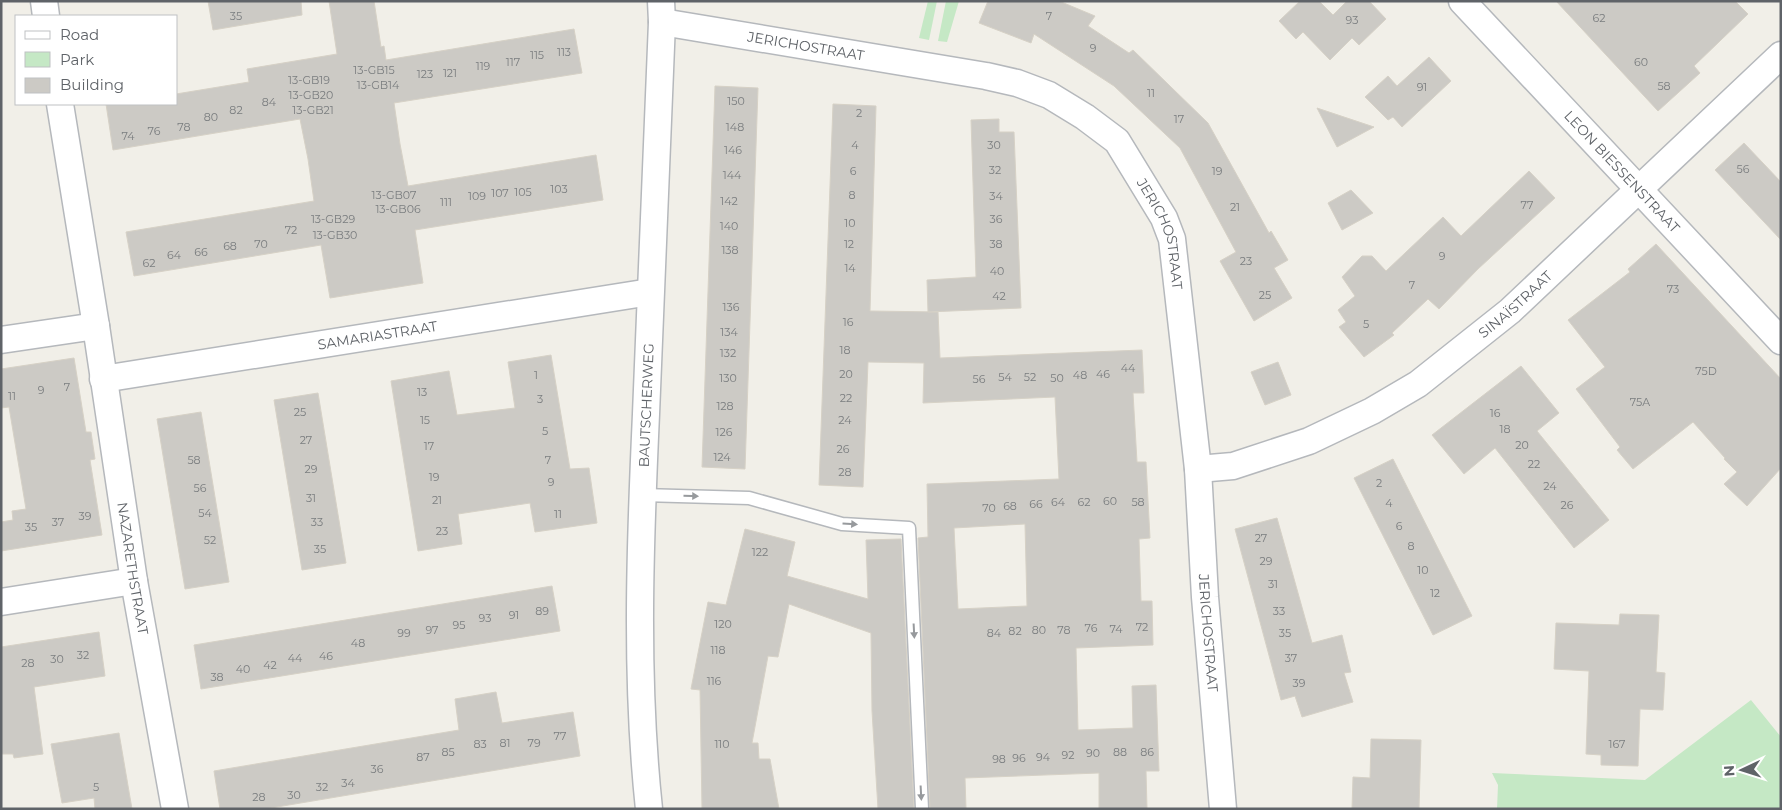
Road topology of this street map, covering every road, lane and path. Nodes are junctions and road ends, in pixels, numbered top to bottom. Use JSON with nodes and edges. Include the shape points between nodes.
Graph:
{"nodes":[{"id":1,"x":44,"y":1,"type":"edge"},
{"id":2,"x":1462,"y":1,"type":"edge"},
{"id":3,"x":662,"y":12,"type":"edge"},
{"id":4,"x":46,"y":15,"type":"edge"},
{"id":5,"x":1781,"y":55,"type":"edge"},
{"id":6,"x":60,"y":105,"type":"edge"},
{"id":7,"x":1638,"y":191,"type":"junction"},
{"id":8,"x":650,"y":292,"type":"junction"},
{"id":9,"x":96,"y":326,"type":"junction"},
{"id":10,"x":1,"y":340,"type":"edge"},
{"id":11,"x":1781,"y":341,"type":"edge"},
{"id":12,"x":103,"y":379,"type":"junction"},
{"id":13,"x":1198,"y":469,"type":"junction"},
{"id":14,"x":642,"y":495,"type":"junction"},
{"id":15,"x":134,"y":581,"type":"junction"},
{"id":16,"x":1,"y":602,"type":"edge"},
{"id":17,"x":175,"y":809,"type":"edge"},
{"id":18,"x":650,"y":809,"type":"edge"},
{"id":19,"x":922,"y":809,"type":"edge"},
{"id":20,"x":1224,"y":809,"type":"edge"}],
"edges":[{"from":1,"to":4,"type":"street"},
{"from":2,"to":7,"type":"street","name":"LEON BIESSENSTRAAT"},
{"from":3,"to":8,"type":"street","name":"BAUTSCHERWEG"},
{"from":3,"to":13,"type":"street","name":"JERICHOSTRAAT","via":[[1017,83],[1049,95],[1117,141],[1164,218],[1172,239]]},
{"from":5,"to":7,"type":"street","name":"SINAÏSTRAAT"},
{"from":6,"to":9,"type":"street","name":"NAZARETHSTRAAT"},
{"from":7,"to":11,"type":"street","name":"LEON BIESSENSTRAAT"},
{"from":7,"to":13,"type":"street","name":"SINAÏSTRAAT","via":[[1510,311],[1418,384],[1372,412],[1309,441],[1233,466]]},
{"from":8,"to":12,"type":"street","name":"SAMARIASTRAAT"},
{"from":8,"to":14,"type":"street","name":"BAUTSCHERWEG"},
{"from":9,"to":10,"type":"street"},
{"from":9,"to":12,"type":"street","name":"NAZARETHSTRAAT"},
{"from":12,"to":15,"type":"street","name":"NAZARETHSTRAAT"},
{"from":13,"to":20,"type":"street","name":"JERICHOSTRAAT","via":[[1205,597]]},
{"from":14,"to":18,"type":"street","name":"BAUTSCHERWEG","via":[[640,603],[644,762]]},
{"from":14,"to":19,"type":"lane","one_way":true,"via":[[749,498],[842,524],[909,528]]},
{"from":15,"to":16,"type":"street"},
{"from":15,"to":17,"type":"street","name":"NAZARETHSTRAAT"}]}
